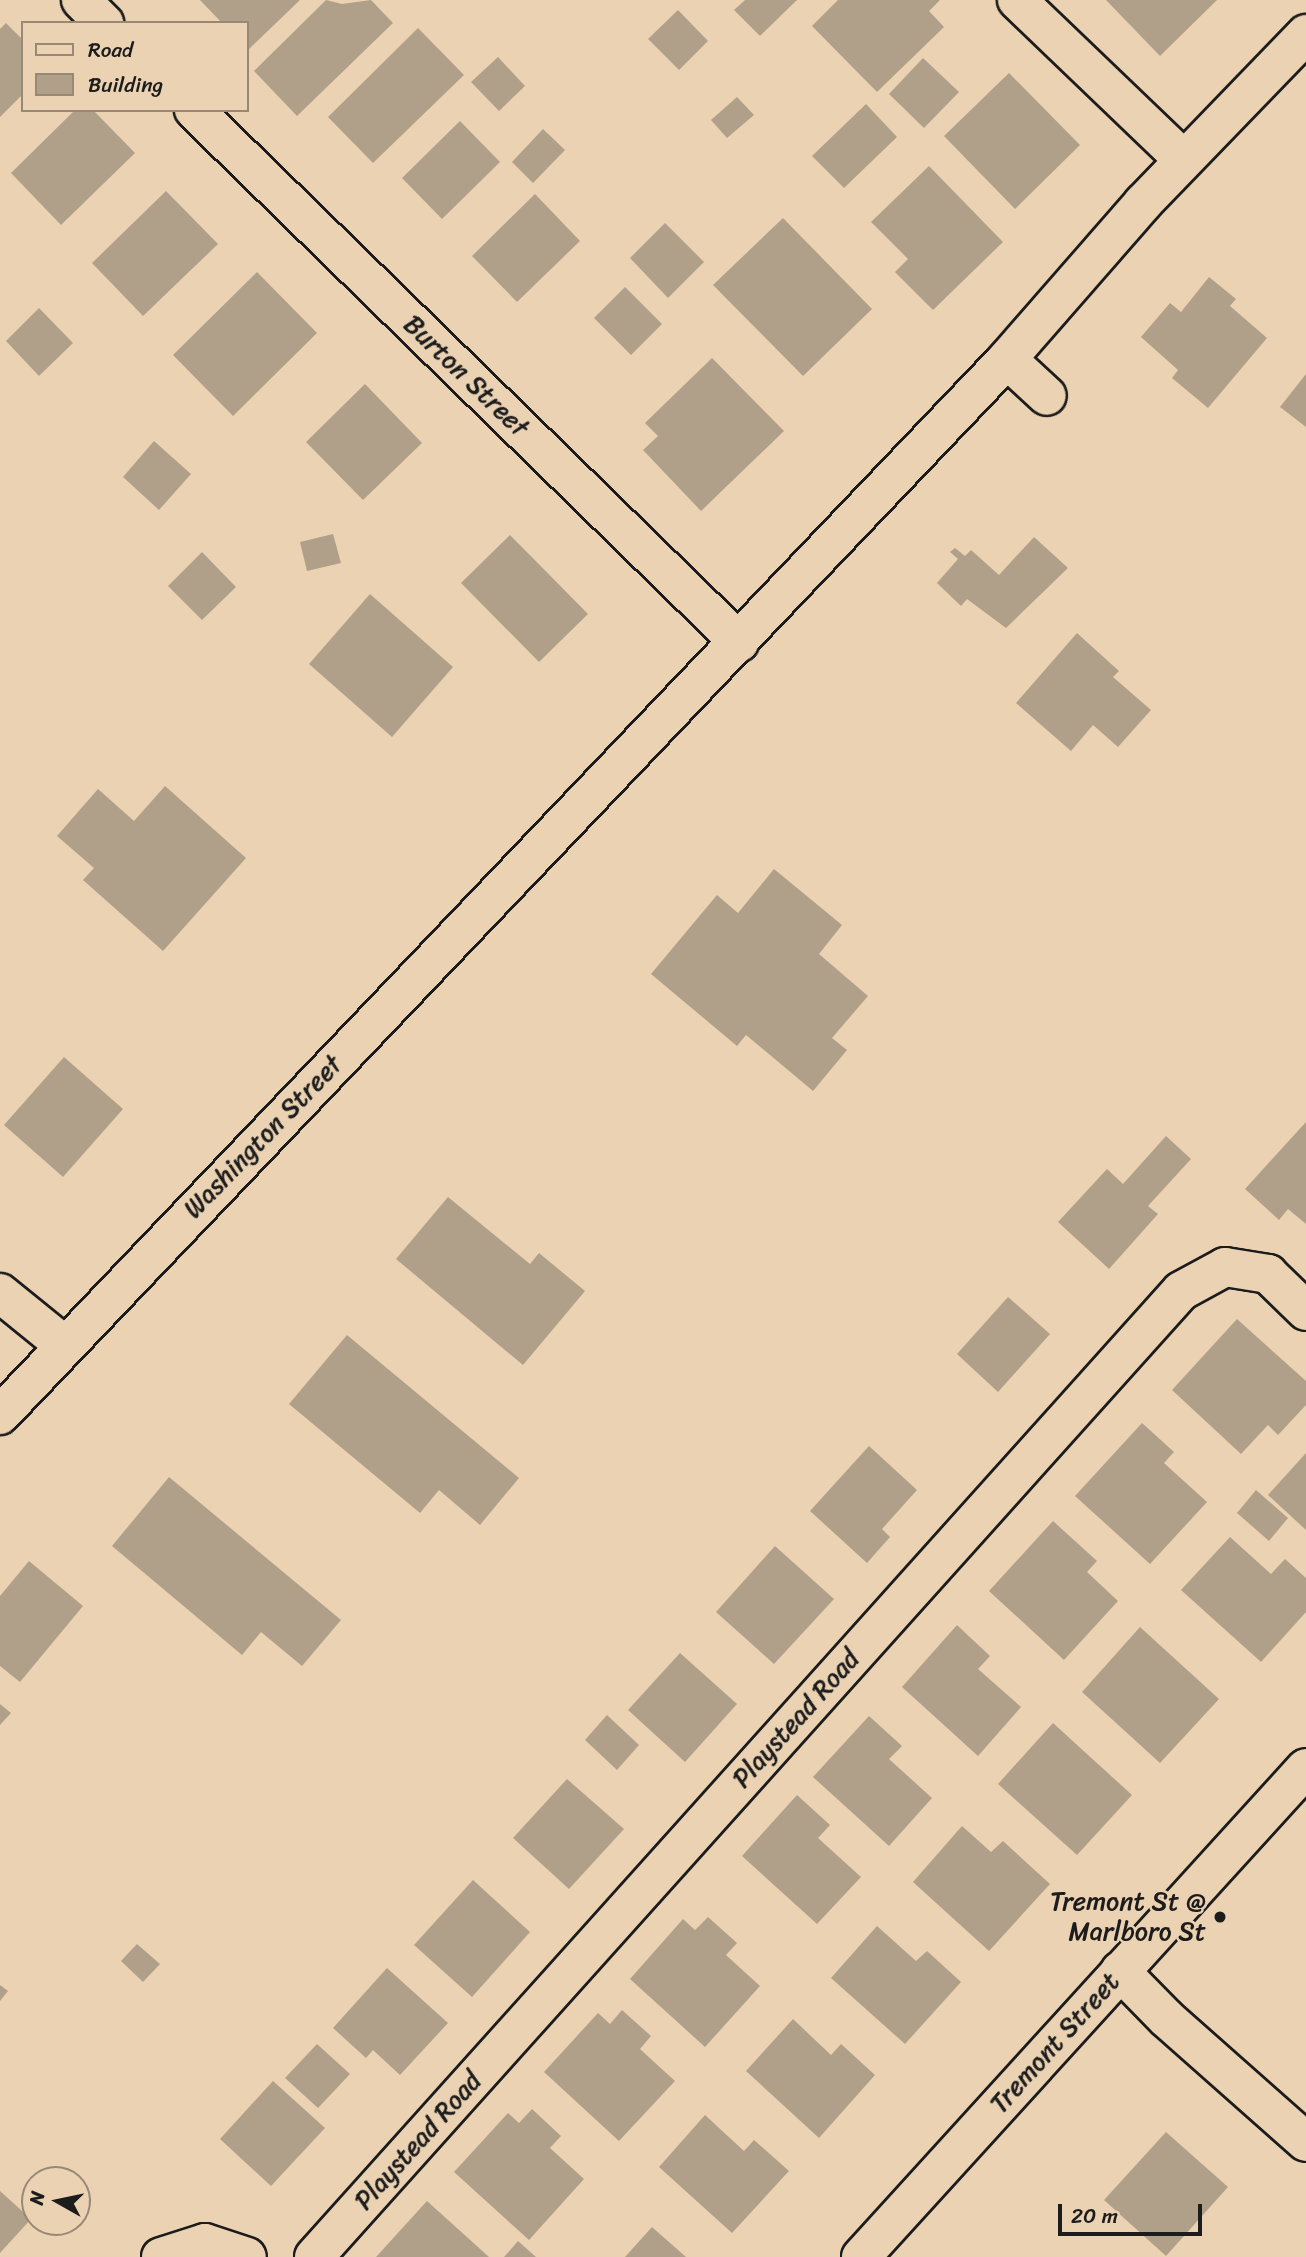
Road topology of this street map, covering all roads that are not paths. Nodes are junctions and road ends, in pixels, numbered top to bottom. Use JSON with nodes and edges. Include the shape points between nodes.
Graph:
{"nodes":[{"id":1,"x":80,"y":0,"type":"edge"},
{"id":2,"x":1017,"y":0,"type":"edge"},
{"id":3,"x":102,"y":21,"type":"edge"},
{"id":4,"x":1306,"y":34,"type":"edge"},
{"id":5,"x":196,"y":112,"type":"edge"},
{"id":6,"x":1184,"y":160,"type":"junction"},
{"id":7,"x":1007,"y":359,"type":"junction"},
{"id":8,"x":1047,"y":396,"type":"dead end"},
{"id":9,"x":738,"y":642,"type":"junction"},
{"id":10,"x":0,"y":1293,"type":"edge"},
{"id":11,"x":1306,"y":1311,"type":"edge"},
{"id":12,"x":63,"y":1344,"type":"junction"},
{"id":13,"x":0,"y":1415,"type":"edge"},
{"id":14,"x":1306,"y":1768,"type":"edge"},
{"id":15,"x":1120,"y":1971,"type":"junction"},
{"id":16,"x":1306,"y":2142,"type":"edge"},
{"id":17,"x":161,"y":2257,"type":"edge"},
{"id":18,"x":247,"y":2257,"type":"edge"},
{"id":19,"x":314,"y":2257,"type":"edge"},
{"id":20,"x":861,"y":2257,"type":"edge"}],
"edges":[{"from":1,"to":3,"type":"street"},
{"from":2,"to":6,"type":"street"},
{"from":4,"to":6,"type":"street","name":"Washington Street"},
{"from":5,"to":9,"type":"street","name":"Burton Street"},
{"from":6,"to":7,"type":"street","name":"Washington Street"},
{"from":7,"to":8,"type":"street"},
{"from":7,"to":9,"type":"street","name":"Washington Street"},
{"from":9,"to":12,"type":"street","name":"Washington Street"},
{"from":10,"to":12,"type":"street"},
{"from":11,"to":19,"type":"street","name":"Playstead Road","via":[[1268,1274],[1225,1267],[1181,1291]]},
{"from":12,"to":13,"type":"street","name":"Washington Street"},
{"from":14,"to":15,"type":"street","name":"Tremont Street"},
{"from":15,"to":16,"type":"street"},
{"from":15,"to":20,"type":"street","name":"Tremont Street"},
{"from":17,"to":18,"type":"street","via":[[205,2243]]}]}
